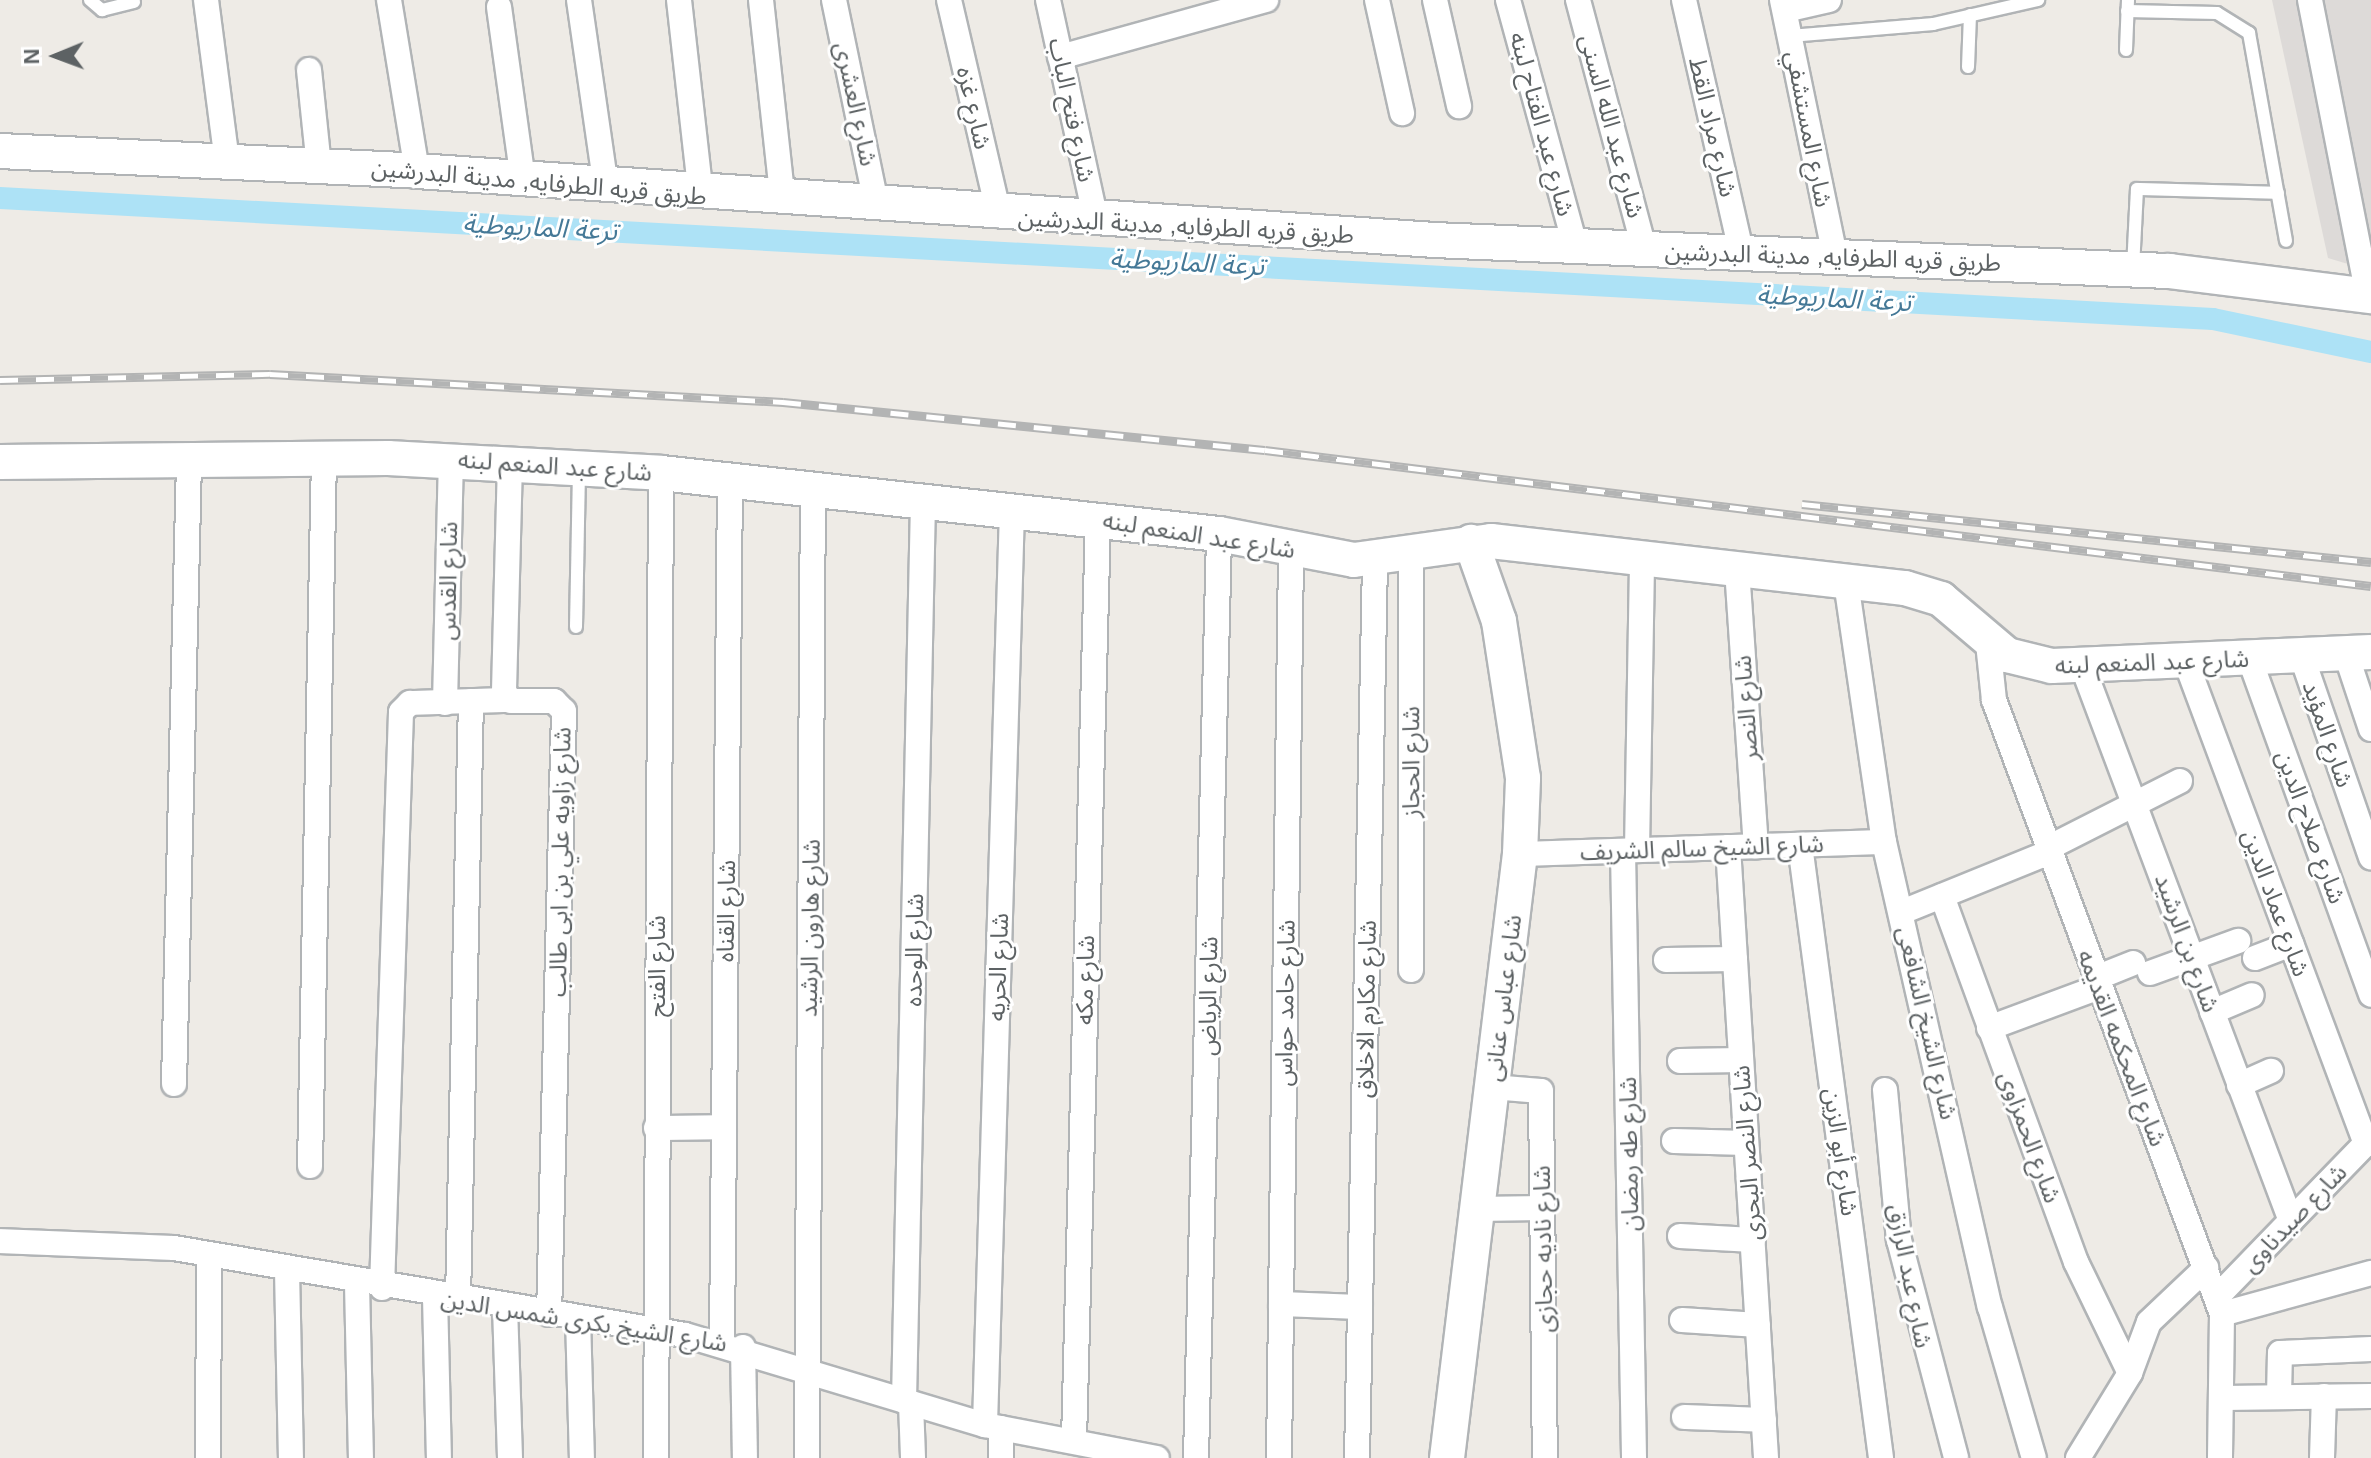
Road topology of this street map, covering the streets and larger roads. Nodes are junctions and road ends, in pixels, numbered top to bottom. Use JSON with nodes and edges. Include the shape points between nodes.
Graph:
{"nodes":[{"id":1,"x":206,"y":0,"type":"edge"},
{"id":2,"x":389,"y":0,"type":"edge"},
{"id":3,"x":579,"y":0,"type":"edge"},
{"id":4,"x":679,"y":0,"type":"edge"},
{"id":5,"x":761,"y":0,"type":"edge"},
{"id":6,"x":834,"y":0,"type":"edge"},
{"id":7,"x":949,"y":0,"type":"edge"},
{"id":8,"x":1048,"y":0,"type":"edge"},
{"id":9,"x":1377,"y":0,"type":"edge"},
{"id":10,"x":1435,"y":0,"type":"edge"},
{"id":11,"x":1508,"y":0,"type":"edge"},
{"id":12,"x":1578,"y":0,"type":"edge"},
{"id":13,"x":1684,"y":0,"type":"edge"},
{"id":14,"x":1829,"y":0,"type":"edge"},
{"id":15,"x":2310,"y":0,"type":"edge"},
{"id":16,"x":1255,"y":1,"type":"edge"},
{"id":17,"x":1783,"y":5,"type":"edge"},
{"id":18,"x":499,"y":7,"type":"dead end"},
{"id":19,"x":1180,"y":12,"type":"edge"},
{"id":20,"x":1060,"y":57,"type":"junction"},
{"id":21,"x":309,"y":70,"type":"dead end"},
{"id":22,"x":1459,"y":106,"type":"dead end"},
{"id":23,"x":1402,"y":113,"type":"dead end"},
{"id":24,"x":0,"y":151,"type":"edge"},
{"id":25,"x":227,"y":161,"type":"junction"},
{"id":26,"x":319,"y":166,"type":"junction"},
{"id":27,"x":417,"y":171,"type":"junction"},
{"id":28,"x":523,"y":181,"type":"junction"},
{"id":29,"x":606,"y":187,"type":"junction"},
{"id":30,"x":701,"y":195,"type":"junction"},
{"id":31,"x":783,"y":201,"type":"junction"},
{"id":32,"x":877,"y":207,"type":"junction"},
{"id":33,"x":999,"y":215,"type":"junction"},
{"id":34,"x":1096,"y":221,"type":"junction"},
{"id":35,"x":1576,"y":248,"type":"junction"},
{"id":36,"x":1645,"y":251,"type":"junction"},
{"id":37,"x":1742,"y":255,"type":"junction"},
{"id":38,"x":1835,"y":257,"type":"junction"},
{"id":39,"x":2369,"y":295,"type":"edge"},
{"id":40,"x":324,"y":458,"type":"junction"},
{"id":41,"x":451,"y":459,"type":"junction"},
{"id":42,"x":189,"y":460,"type":"junction"},
{"id":43,"x":0,"y":462,"type":"edge"},
{"id":44,"x":510,"y":462,"type":"junction"},
{"id":45,"x":661,"y":473,"type":"junction"},
{"id":46,"x":730,"y":479,"type":"junction"},
{"id":47,"x":813,"y":488,"type":"junction"},
{"id":48,"x":923,"y":500,"type":"junction"},
{"id":49,"x":1012,"y":510,"type":"junction"},
{"id":50,"x":1098,"y":519,"type":"junction"},
{"id":51,"x":1219,"y":534,"type":"junction"},
{"id":52,"x":1471,"y":542,"type":"junction"},
{"id":53,"x":1291,"y":548,"type":"junction"},
{"id":54,"x":1411,"y":554,"type":"junction"},
{"id":55,"x":1642,"y":559,"type":"junction"},
{"id":56,"x":1375,"y":560,"type":"junction"},
{"id":57,"x":1737,"y":569,"type":"junction"},
{"id":58,"x":1846,"y":582,"type":"junction"},
{"id":59,"x":1988,"y":643,"type":"junction"},
{"id":60,"x":2358,"y":653,"type":"edge"},
{"id":61,"x":2302,"y":657,"type":"junction"},
{"id":62,"x":2250,"y":660,"type":"junction"},
{"id":63,"x":2186,"y":662,"type":"junction"},
{"id":64,"x":2082,"y":665,"type":"junction"},
{"id":65,"x":508,"y":700,"type":"junction"},
{"id":66,"x":471,"y":701,"type":"junction"},
{"id":67,"x":445,"y":703,"type":"junction"},
{"id":68,"x":2371,"y":729,"type":"edge"},
{"id":69,"x":2180,"y":781,"type":"dead end"},
{"id":70,"x":2136,"y":803,"type":"junction"},
{"id":71,"x":1884,"y":842,"type":"junction"},
{"id":72,"x":1800,"y":845,"type":"junction"},
{"id":73,"x":1756,"y":846,"type":"junction"},
{"id":74,"x":1728,"y":847,"type":"junction"},
{"id":75,"x":1630,"y":850,"type":"junction"},
{"id":76,"x":2049,"y":850,"type":"junction"},
{"id":77,"x":1520,"y":854,"type":"junction"},
{"id":78,"x":2371,"y":857,"type":"edge"},
{"id":79,"x":1942,"y":896,"type":"junction"},
{"id":80,"x":1902,"y":912,"type":"junction"},
{"id":81,"x":2291,"y":944,"type":"junction"},
{"id":82,"x":2192,"y":958,"type":"junction"},
{"id":83,"x":1735,"y":959,"type":"junction"},
{"id":84,"x":1666,"y":960,"type":"dead end"},
{"id":85,"x":1411,"y":970,"type":"dead end"},
{"id":86,"x":2097,"y":982,"type":"junction"},
{"id":87,"x":2252,"y":995,"type":"dead end"},
{"id":88,"x":2371,"y":995,"type":"edge"},
{"id":89,"x":2212,"y":1012,"type":"junction"},
{"id":90,"x":1989,"y":1028,"type":"junction"},
{"id":91,"x":1741,"y":1060,"type":"junction"},
{"id":92,"x":1680,"y":1061,"type":"dead end"},
{"id":93,"x":2271,"y":1071,"type":"dead end"},
{"id":94,"x":174,"y":1084,"type":"dead end"},
{"id":95,"x":2239,"y":1085,"type":"junction"},
{"id":96,"x":1492,"y":1087,"type":"junction"},
{"id":97,"x":1885,"y":1090,"type":"dead end"},
{"id":98,"x":724,"y":1127,"type":"junction"},
{"id":99,"x":656,"y":1128,"type":"junction"},
{"id":100,"x":2370,"y":1140,"type":"edge"},
{"id":101,"x":1674,"y":1141,"type":"dead end"},
{"id":102,"x":1746,"y":1143,"type":"junction"},
{"id":103,"x":310,"y":1166,"type":"dead end"},
{"id":104,"x":1542,"y":1208,"type":"junction"},
{"id":105,"x":1477,"y":1209,"type":"junction"},
{"id":106,"x":2291,"y":1221,"type":"junction"},
{"id":107,"x":1680,"y":1236,"type":"dead end"},
{"id":108,"x":1753,"y":1240,"type":"junction"},
{"id":109,"x":0,"y":1241,"type":"edge"},
{"id":110,"x":209,"y":1254,"type":"junction"},
{"id":111,"x":2206,"y":1268,"type":"junction"},
{"id":112,"x":287,"y":1270,"type":"junction"},
{"id":113,"x":2371,"y":1273,"type":"edge"},
{"id":114,"x":357,"y":1284,"type":"junction"},
{"id":115,"x":382,"y":1288,"type":"junction"},
{"id":116,"x":447,"y":1298,"type":"junction"},
{"id":117,"x":1281,"y":1304,"type":"junction"},
{"id":118,"x":2219,"y":1305,"type":"junction"},
{"id":119,"x":505,"y":1307,"type":"junction"},
{"id":120,"x":1360,"y":1307,"type":"junction"},
{"id":121,"x":549,"y":1314,"type":"junction"},
{"id":122,"x":578,"y":1318,"type":"junction"},
{"id":123,"x":1682,"y":1320,"type":"dead end"},
{"id":124,"x":1758,"y":1325,"type":"junction"},
{"id":125,"x":652,"y":1330,"type":"junction"},
{"id":126,"x":732,"y":1345,"type":"junction"},
{"id":127,"x":2371,"y":1349,"type":"edge"},
{"id":128,"x":806,"y":1368,"type":"junction"},
{"id":129,"x":2130,"y":1373,"type":"junction"},
{"id":130,"x":2279,"y":1396,"type":"junction"},
{"id":131,"x":2324,"y":1396,"type":"junction"},
{"id":132,"x":2371,"y":1396,"type":"edge"},
{"id":133,"x":2224,"y":1398,"type":"junction"},
{"id":134,"x":908,"y":1402,"type":"junction"},
{"id":135,"x":1684,"y":1417,"type":"dead end"},
{"id":136,"x":1764,"y":1420,"type":"junction"},
{"id":137,"x":993,"y":1426,"type":"junction"},
{"id":138,"x":1081,"y":1448,"type":"edge"},
{"id":139,"x":208,"y":1458,"type":"edge"},
{"id":140,"x":291,"y":1458,"type":"edge"},
{"id":141,"x":361,"y":1458,"type":"edge"},
{"id":142,"x":439,"y":1458,"type":"edge"},
{"id":143,"x":510,"y":1458,"type":"edge"},
{"id":144,"x":582,"y":1458,"type":"edge"},
{"id":145,"x":656,"y":1458,"type":"edge"},
{"id":146,"x":745,"y":1458,"type":"edge"},
{"id":147,"x":807,"y":1458,"type":"edge"},
{"id":148,"x":913,"y":1458,"type":"edge"},
{"id":149,"x":1001,"y":1458,"type":"edge"},
{"id":150,"x":1157,"y":1458,"type":"edge"},
{"id":151,"x":1196,"y":1458,"type":"edge"},
{"id":152,"x":1279,"y":1458,"type":"edge"},
{"id":153,"x":1357,"y":1458,"type":"edge"},
{"id":154,"x":1447,"y":1458,"type":"edge"},
{"id":155,"x":1545,"y":1458,"type":"edge"},
{"id":156,"x":1634,"y":1458,"type":"edge"},
{"id":157,"x":1766,"y":1458,"type":"edge"},
{"id":158,"x":1881,"y":1458,"type":"edge"},
{"id":159,"x":1956,"y":1458,"type":"edge"},
{"id":160,"x":2034,"y":1458,"type":"edge"},
{"id":161,"x":2078,"y":1458,"type":"edge"},
{"id":162,"x":2220,"y":1458,"type":"edge"},
{"id":163,"x":2322,"y":1458,"type":"edge"}],
"edges":[{"from":1,"to":25,"type":"street"},
{"from":2,"to":27,"type":"street"},
{"from":3,"to":29,"type":"street"},
{"from":4,"to":30,"type":"street"},
{"from":5,"to":31,"type":"street"},
{"from":6,"to":32,"type":"street","name":"شارع العشرى"},
{"from":7,"to":33,"type":"street","name":"شارع غزه"},
{"from":8,"to":20,"type":"street","name":"شارع فتح الباب"},
{"from":9,"to":23,"type":"street"},
{"from":10,"to":22,"type":"street"},
{"from":11,"to":35,"type":"street","name":"شارع عبد الفتاح لبنه"},
{"from":12,"to":36,"type":"street","name":"شارع عبد الله السنى"},
{"from":13,"to":37,"type":"street","name":"شارع مراد القط"},
{"from":14,"to":17,"type":"street"},
{"from":15,"to":39,"type":"street"},
{"from":16,"to":19,"type":"street"},
{"from":17,"to":38,"type":"street","name":"شارع المستشفي"},
{"from":18,"to":28,"type":"street"},
{"from":19,"to":20,"type":"street"},
{"from":20,"to":34,"type":"street","name":"شارع فتح الباب"},
{"from":21,"to":26,"type":"street"},
{"from":24,"to":25,"type":"main road","name":"طريق قريه الطرفايه, مدينة البدرشين"},
{"from":25,"to":26,"type":"main road","name":"طريق قريه الطرفايه, مدينة البدرشين"},
{"from":26,"to":27,"type":"main road","name":"طريق قريه الطرفايه, مدينة البدرشين"},
{"from":27,"to":28,"type":"main road","name":"طريق قريه الطرفايه, مدينة البدرشين"},
{"from":28,"to":29,"type":"main road","name":"طريق قريه الطرفايه, مدينة البدرشين"},
{"from":29,"to":30,"type":"main road","name":"طريق قريه الطرفايه, مدينة البدرشين"},
{"from":30,"to":31,"type":"main road","name":"طريق قريه الطرفايه, مدينة البدرشين"},
{"from":31,"to":32,"type":"main road","name":"طريق قريه الطرفايه, مدينة البدرشين"},
{"from":32,"to":33,"type":"main road","name":"طريق قريه الطرفايه, مدينة البدرشين"},
{"from":33,"to":34,"type":"main road","name":"طريق قريه الطرفايه, مدينة البدرشين"},
{"from":34,"to":35,"type":"main road","name":"طريق قريه الطرفايه, مدينة البدرشين"},
{"from":35,"to":36,"type":"main road","name":"طريق قريه الطرفايه, مدينة البدرشين"},
{"from":36,"to":37,"type":"main road","name":"طريق قريه الطرفايه, مدينة البدرشين"},
{"from":37,"to":38,"type":"main road","name":"طريق قريه الطرفايه, مدينة البدرشين"},
{"from":38,"to":39,"type":"main road","name":"طريق قريه الطرفايه, مدينة البدرشين","via":[[2133,269]]},
{"from":40,"to":41,"type":"main road","name":"شارع عبد المنعم لبنه"},
{"from":40,"to":42,"type":"main road","name":"شارع عبد المنعم لبنه"},
{"from":40,"to":103,"type":"street"},
{"from":41,"to":44,"type":"main road","name":"شارع عبد المنعم لبنه"},
{"from":41,"to":67,"type":"street","name":"شارع القدس"},
{"from":42,"to":43,"type":"main road","name":"شارع عبد المنعم لبنه"},
{"from":42,"to":94,"type":"street"},
{"from":44,"to":45,"type":"main road","name":"شارع عبد المنعم لبنه"},
{"from":44,"to":65,"type":"street"},
{"from":45,"to":46,"type":"main road","name":"شارع عبد المنعم لبنه"},
{"from":45,"to":99,"type":"street","name":"شارع الفتح"},
{"from":46,"to":47,"type":"main road","name":"شارع عبد المنعم لبنه"},
{"from":46,"to":98,"type":"street","name":"شارع القناه"},
{"from":47,"to":48,"type":"main road","name":"شارع عبد المنعم لبنه"},
{"from":47,"to":128,"type":"street","name":"شارع هارون الرشيد"},
{"from":48,"to":49,"type":"main road","name":"شارع عبد المنعم لبنه"},
{"from":48,"to":134,"type":"street","name":"شارع الوحده"},
{"from":49,"to":50,"type":"main road","name":"شارع عبد المنعم لبنه"},
{"from":49,"to":137,"type":"street","name":"شارع الحريه"},
{"from":50,"to":51,"type":"main road","name":"شارع عبد المنعم لبنه"},
{"from":50,"to":138,"type":"street","name":"شارع مكه"},
{"from":51,"to":53,"type":"main road","name":"شارع عبد المنعم لبنه"},
{"from":51,"to":151,"type":"street","name":"شارع الرياض"},
{"from":52,"to":54,"type":"main road","name":"شارع عبد المنعم لبنه"},
{"from":52,"to":55,"type":"main road","name":"شارع عبد المنعم لبنه"},
{"from":52,"to":77,"type":"main road","name":"شارع عباس عنانى","via":[[1516,699]]},
{"from":53,"to":56,"type":"main road","name":"شارع عبد المنعم لبنه"},
{"from":53,"to":117,"type":"street","name":"شارع حامد حواس"},
{"from":54,"to":56,"type":"main road","name":"شارع عبد المنعم لبنه"},
{"from":54,"to":85,"type":"street","name":"شارع الحجاز"},
{"from":55,"to":57,"type":"main road","name":"شارع عبد المنعم لبنه"},
{"from":55,"to":75,"type":"street","name":"شارع طه رمضان"},
{"from":56,"to":120,"type":"street","name":"شارع مكارم الاخلاق"},
{"from":57,"to":58,"type":"main road","name":"شارع عبد المنعم لبنه"},
{"from":57,"to":73,"type":"street","name":"شارع النصر"},
{"from":58,"to":59,"type":"main road","name":"شارع عبد المنعم لبنه","via":[[1923,591]]},
{"from":58,"to":71,"type":"street","name":"شارع الشيخ الشافعى"},
{"from":59,"to":64,"type":"main road","name":"شارع عبد المنعم لبنه","via":[[2026,663]]},
{"from":59,"to":76,"type":"street","name":"شارع المحكمه القديمه","via":[[1991,691]]},
{"from":60,"to":61,"type":"main road","name":"شارع عبد المنعم لبنه"},
{"from":60,"to":68,"type":"street"},
{"from":61,"to":62,"type":"main road","name":"شارع عبد المنعم لبنه"},
{"from":61,"to":78,"type":"street","name":"شارع المؤيد"},
{"from":62,"to":63,"type":"main road","name":"شارع عبد المنعم لبنه"},
{"from":62,"to":88,"type":"street","name":"شارع صلاح الدين"},
{"from":63,"to":64,"type":"main road","name":"شارع عبد المنعم لبنه"},
{"from":63,"to":81,"type":"street","name":"شارع عماد الدين"},
{"from":64,"to":70,"type":"street","name":"شارع بن الرشيد"},
{"from":65,"to":66,"type":"street","name":"شارع زاويه علي بن ابى طالب"},
{"from":65,"to":121,"type":"street","name":"شارع زاويه علي بن ابى طالب","via":[[554,701],[564,711]]},
{"from":66,"to":67,"type":"street","name":"شارع زاويه علي بن ابى طالب"},
{"from":66,"to":116,"type":"street"},
{"from":67,"to":115,"type":"street","name":"شارع زاويه علي بن ابى طالب","via":[[410,703],[401,712]]},
{"from":69,"to":70,"type":"street"},
{"from":70,"to":76,"type":"street"},
{"from":70,"to":82,"type":"street","name":"شارع بن الرشيد"},
{"from":71,"to":72,"type":"street","name":"شارع الشيخ سالم الشريف"},
{"from":71,"to":80,"type":"street","name":"شارع الشيخ الشافعى"},
{"from":72,"to":73,"type":"street","name":"شارع الشيخ سالم الشريف"},
{"from":72,"to":158,"type":"street","name":"شارع أبو الزين"},
{"from":73,"to":74,"type":"street","name":"شارع الشيخ سالم الشريف"},
{"from":74,"to":75,"type":"street","name":"شارع الشيخ سالم الشريف"},
{"from":74,"to":83,"type":"street","name":"شارع النصر البحرى"},
{"from":75,"to":77,"type":"street","name":"شارع الشيخ سالم الشريف"},
{"from":75,"to":156,"type":"street","name":"شارع طه رمضان"},
{"from":76,"to":79,"type":"street"},
{"from":76,"to":86,"type":"street","name":"شارع المحكمه القديمه"},
{"from":77,"to":96,"type":"main road","name":"شارع عباس عنانى"},
{"from":79,"to":80,"type":"street"},
{"from":79,"to":90,"type":"street","name":"شارع الحمزاوى"},
{"from":80,"to":160,"type":"street","name":"شارع الشيخ الشافعى","via":[[1990,1307]]},
{"from":81,"to":82,"type":"street"},
{"from":81,"to":100,"type":"street","name":"شارع عماد الدين"},
{"from":82,"to":86,"type":"street"},
{"from":82,"to":89,"type":"street","name":"شارع بن الرشيد"},
{"from":83,"to":84,"type":"street"},
{"from":83,"to":91,"type":"street","name":"شارع النصر البحرى"},
{"from":86,"to":90,"type":"street"},
{"from":86,"to":111,"type":"street","name":"شارع المحكمه القديمه"},
{"from":87,"to":89,"type":"street"},
{"from":89,"to":95,"type":"street","name":"شارع بن الرشيد"},
{"from":90,"to":129,"type":"street","name":"شارع الحمزاوى","via":[[2076,1262]]},
{"from":91,"to":92,"type":"street"},
{"from":91,"to":102,"type":"street","name":"شارع النصر البحرى"},
{"from":93,"to":95,"type":"street"},
{"from":95,"to":106,"type":"street","name":"شارع بن الرشيد"},
{"from":96,"to":104,"type":"street","name":"شارع ناديه حجازى","via":[[1541,1089]]},
{"from":96,"to":105,"type":"main road","name":"شارع عباس عنانى"},
{"from":97,"to":159,"type":"street","name":"شارع عبد الرازق","via":[[1899,1240]]},
{"from":98,"to":99,"type":"street"},
{"from":98,"to":126,"type":"street","name":"شارع القناه"},
{"from":99,"to":125,"type":"street","name":"شارع الفتح"},
{"from":100,"to":106,"type":"street","name":"شارع صيدناوى"},
{"from":101,"to":102,"type":"street"},
{"from":102,"to":108,"type":"street","name":"شارع النصر البحرى"},
{"from":104,"to":105,"type":"street"},
{"from":104,"to":155,"type":"street","name":"شارع ناديه حجازى"},
{"from":105,"to":154,"type":"main road","name":"شارع عباس عنانى"},
{"from":106,"to":118,"type":"street","name":"شارع صيدناوى"},
{"from":107,"to":108,"type":"street"},
{"from":108,"to":124,"type":"street","name":"شارع النصر البحرى"},
{"from":109,"to":110,"type":"street","name":"شارع الشيخ بكرى شمس الدين","via":[[129,1242]]},
{"from":110,"to":112,"type":"street","name":"شارع الشيخ بكرى شمس الدين"},
{"from":110,"to":139,"type":"street"},
{"from":111,"to":118,"type":"street","name":"شارع المحكمه القديمه"},
{"from":111,"to":129,"type":"street","via":[[2149,1322]]},
{"from":112,"to":114,"type":"street","name":"شارع الشيخ بكرى شمس الدين"},
{"from":112,"to":140,"type":"street"},
{"from":113,"to":118,"type":"street"},
{"from":114,"to":115,"type":"street","name":"شارع الشيخ بكرى شمس الدين"},
{"from":114,"to":141,"type":"street"},
{"from":115,"to":116,"type":"street","name":"شارع الشيخ بكرى شمس الدين"},
{"from":116,"to":119,"type":"street","name":"شارع الشيخ بكرى شمس الدين"},
{"from":116,"to":142,"type":"street"},
{"from":117,"to":120,"type":"street"},
{"from":117,"to":152,"type":"street","name":"شارع حامد حواس"},
{"from":118,"to":133,"type":"street","name":"شارع المحكمه القديمه"},
{"from":119,"to":121,"type":"street","name":"شارع الشيخ بكرى شمس الدين"},
{"from":119,"to":143,"type":"street"},
{"from":120,"to":153,"type":"street","name":"شارع مكارم الاخلاق"},
{"from":121,"to":122,"type":"street","name":"شارع الشيخ بكرى شمس الدين"},
{"from":122,"to":125,"type":"street","name":"شارع الشيخ بكرى شمس الدين"},
{"from":122,"to":144,"type":"street"},
{"from":123,"to":124,"type":"street"},
{"from":124,"to":136,"type":"street","name":"شارع النصر البحرى"},
{"from":125,"to":126,"type":"street","name":"شارع الشيخ بكرى شمس الدين"},
{"from":125,"to":145,"type":"street","name":"شارع الفتح"},
{"from":126,"to":128,"type":"street","name":"شارع الشيخ بكرى شمس الدين"},
{"from":126,"to":146,"type":"street","name":"شارع القناه"},
{"from":127,"to":130,"type":"street","via":[[2278,1354]]},
{"from":128,"to":134,"type":"street","name":"شارع الشيخ بكرى شمس الدين"},
{"from":128,"to":147,"type":"street","name":"شارع هارون الرشيد"},
{"from":129,"to":161,"type":"street"},
{"from":130,"to":131,"type":"street"},
{"from":130,"to":133,"type":"street"},
{"from":131,"to":132,"type":"street"},
{"from":131,"to":163,"type":"street"},
{"from":133,"to":162,"type":"street","name":"شارع المحكمه القديمه"},
{"from":134,"to":137,"type":"street","name":"شارع الشيخ بكرى شمس الدين"},
{"from":134,"to":148,"type":"street","name":"شارع الوحده"},
{"from":135,"to":136,"type":"street"},
{"from":136,"to":157,"type":"street","name":"شارع النصر البحرى"},
{"from":137,"to":138,"type":"street","name":"شارع الشيخ بكرى شمس الدين"},
{"from":137,"to":149,"type":"street","name":"شارع الحريه"},
{"from":138,"to":150,"type":"street","name":"شارع الشيخ بكرى شمس الدين"}]}
